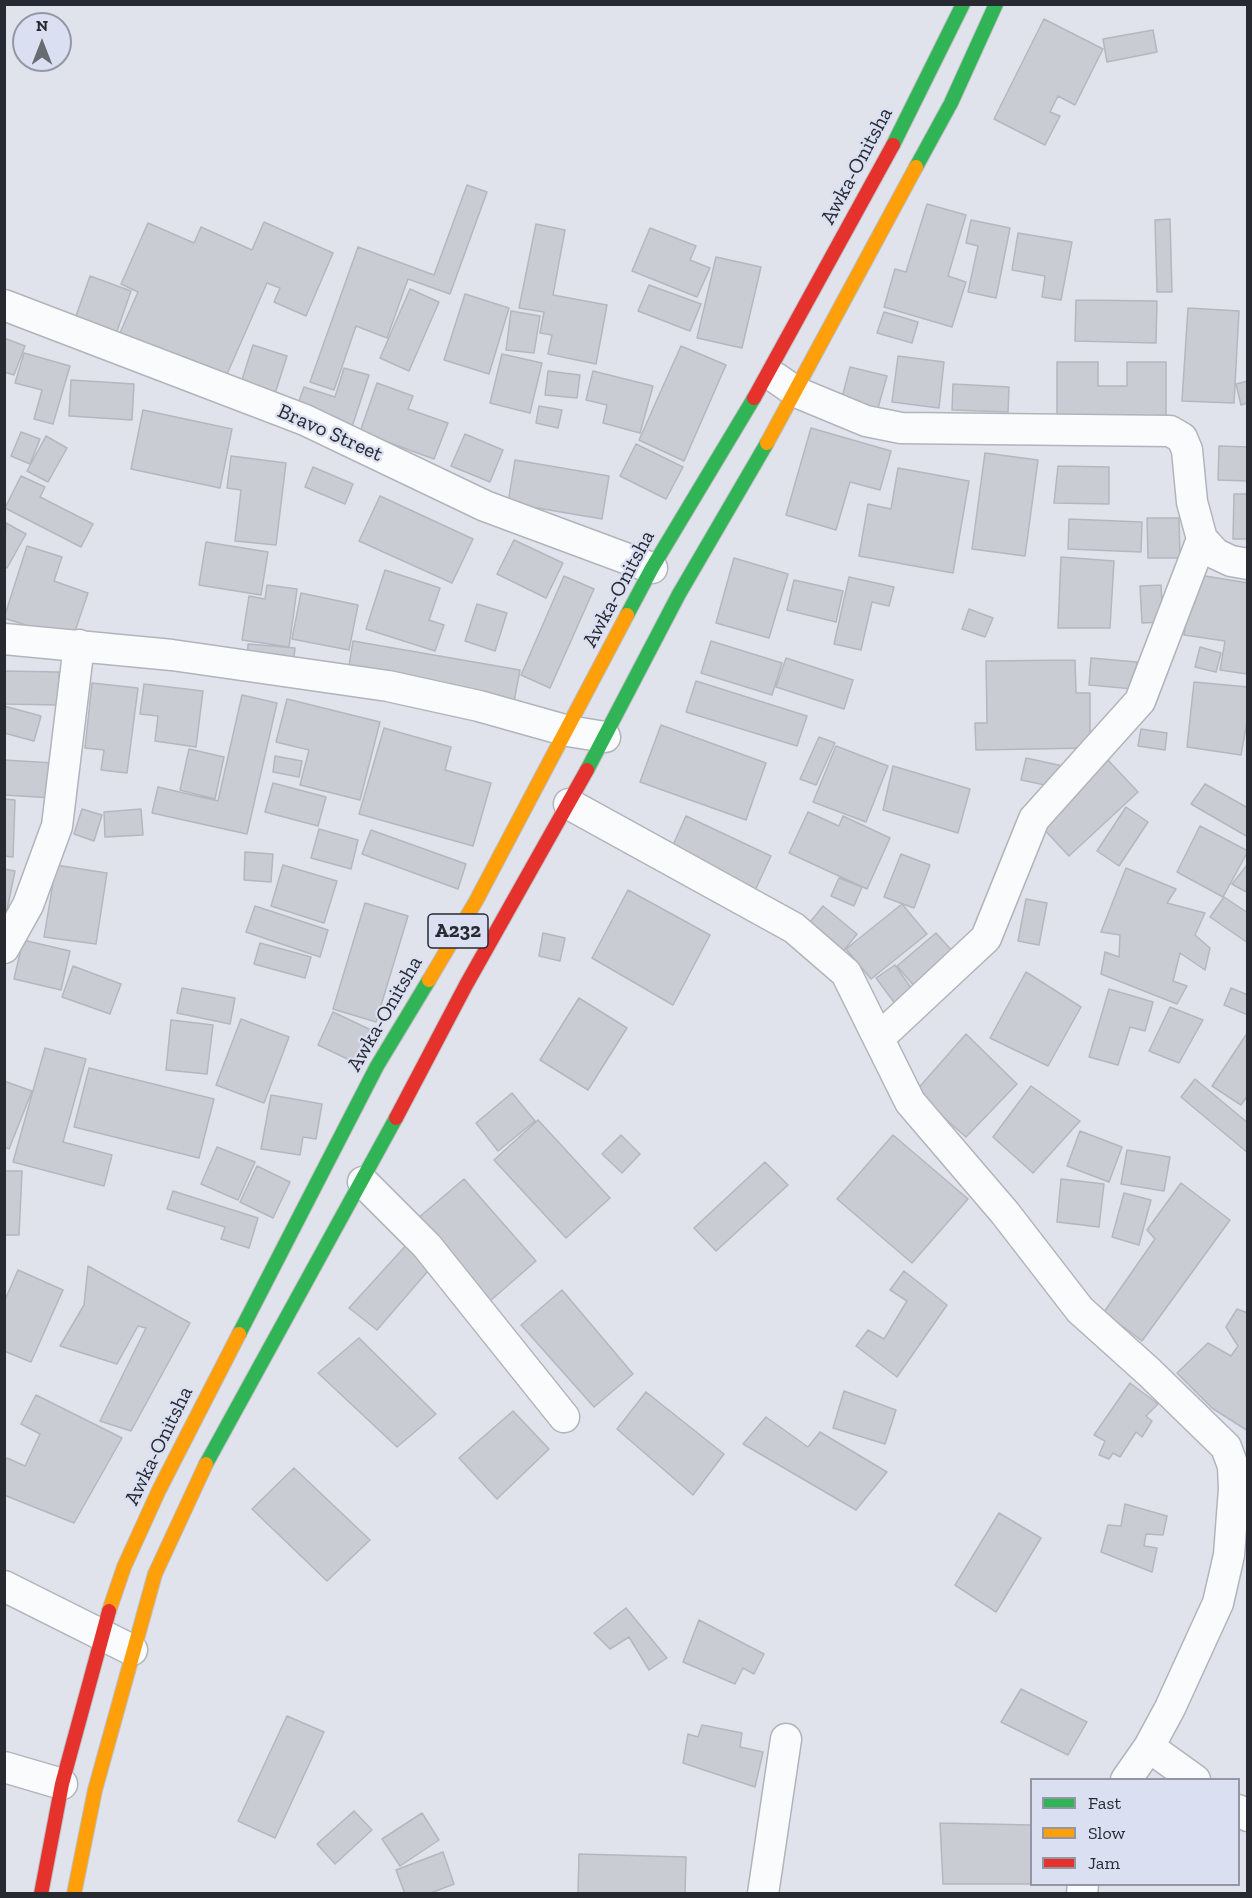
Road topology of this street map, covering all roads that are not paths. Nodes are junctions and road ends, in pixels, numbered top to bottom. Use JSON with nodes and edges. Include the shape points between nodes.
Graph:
{"nodes":[{"id":1,"x":963,"y":4,"type":"edge"},
{"id":2,"x":996,"y":4,"type":"edge"},
{"id":3,"x":4,"y":305,"type":"edge"},
{"id":4,"x":769,"y":373,"type":"junction"},
{"id":5,"x":796,"y":392,"type":"junction"},
{"id":6,"x":1202,"y":538,"type":"junction"},
{"id":7,"x":1248,"y":564,"type":"edge"},
{"id":8,"x":652,"y":568,"type":"junction"},
{"id":9,"x":4,"y":639,"type":"edge"},
{"id":10,"x":79,"y":645,"type":"junction"},
{"id":11,"x":568,"y":730,"type":"junction"},
{"id":12,"x":605,"y":737,"type":"junction"},
{"id":13,"x":568,"y":804,"type":"junction"},
{"id":14,"x":4,"y":948,"type":"edge"},
{"id":15,"x":879,"y":1037,"type":"junction"},
{"id":16,"x":363,"y":1182,"type":"junction"},
{"id":17,"x":564,"y":1417,"type":"dead end"},
{"id":18,"x":4,"y":1586,"type":"edge"},
{"id":19,"x":100,"y":1635,"type":"junction"},
{"id":20,"x":132,"y":1650,"type":"junction"},
{"id":21,"x":786,"y":1739,"type":"dead end"},
{"id":22,"x":1149,"y":1747,"type":"junction"},
{"id":23,"x":4,"y":1767,"type":"edge"},
{"id":24,"x":1127,"y":1778,"type":"edge"},
{"id":25,"x":1194,"y":1778,"type":"edge"},
{"id":26,"x":62,"y":1784,"type":"junction"},
{"id":27,"x":41,"y":1893,"type":"edge"},
{"id":28,"x":74,"y":1893,"type":"edge"},
{"id":29,"x":764,"y":1893,"type":"edge"}],
"edges":[{"from":1,"to":4,"type":"main road","name":"Awka-Onitsha","number":"A232","via":[[886,158]]},
{"from":2,"to":5,"type":"main road","number":"A232","via":[[951,103]]},
{"from":3,"to":8,"type":"street","name":"Bravo Street","via":[[305,420],[485,506]]},
{"from":4,"to":5,"type":"street"},
{"from":4,"to":8,"type":"main road","name":"Awka-Onitsha","number":"A232"},
{"from":5,"to":6,"type":"street","via":[[866,421],[901,428],[1170,431],[1182,438],[1187,450],[1192,502]]},
{"from":5,"to":12,"type":"main road","number":"A232","via":[[679,594]]},
{"from":6,"to":7,"type":"street","via":[[1216,554]]},
{"from":6,"to":15,"type":"street","via":[[1140,701],[1034,819],[986,938]]},
{"from":8,"to":11,"type":"main road","name":"Awka-Onitsha","number":"A232"},
{"from":9,"to":10,"type":"street"},
{"from":10,"to":11,"type":"street","via":[[388,686]]},
{"from":10,"to":14,"type":"street","via":[[57,826],[28,904]]},
{"from":11,"to":12,"type":"street"},
{"from":11,"to":19,"type":"main road","name":"Awka-Onitsha","number":"A232","via":[[476,901],[377,1066],[154,1500]]},
{"from":12,"to":13,"type":"main road","number":"A232"},
{"from":13,"to":15,"type":"street","via":[[794,928],[846,973]]},
{"from":13,"to":16,"type":"main road","number":"A232","via":[[466,984]]},
{"from":15,"to":22,"type":"street","via":[[910,1102],[1005,1213],[1080,1310],[1196,1417],[1226,1448],[1233,1466],[1229,1555],[1218,1603]]},
{"from":16,"to":17,"type":"street","via":[[426,1246]]},
{"from":16,"to":20,"type":"main road","number":"A232","via":[[194,1486],[155,1574]]},
{"from":18,"to":19,"type":"street"},
{"from":19,"to":20,"type":"street"},
{"from":19,"to":26,"type":"main road","name":"Awka-Onitsha","number":"A232"},
{"from":20,"to":28,"type":"main road","number":"A232","via":[[95,1790]]},
{"from":21,"to":29,"type":"street"},
{"from":22,"to":24,"type":"street"},
{"from":22,"to":25,"type":"street"},
{"from":23,"to":26,"type":"street"},
{"from":26,"to":27,"type":"main road","name":"Awka-Onitsha","number":"A232"}]}
